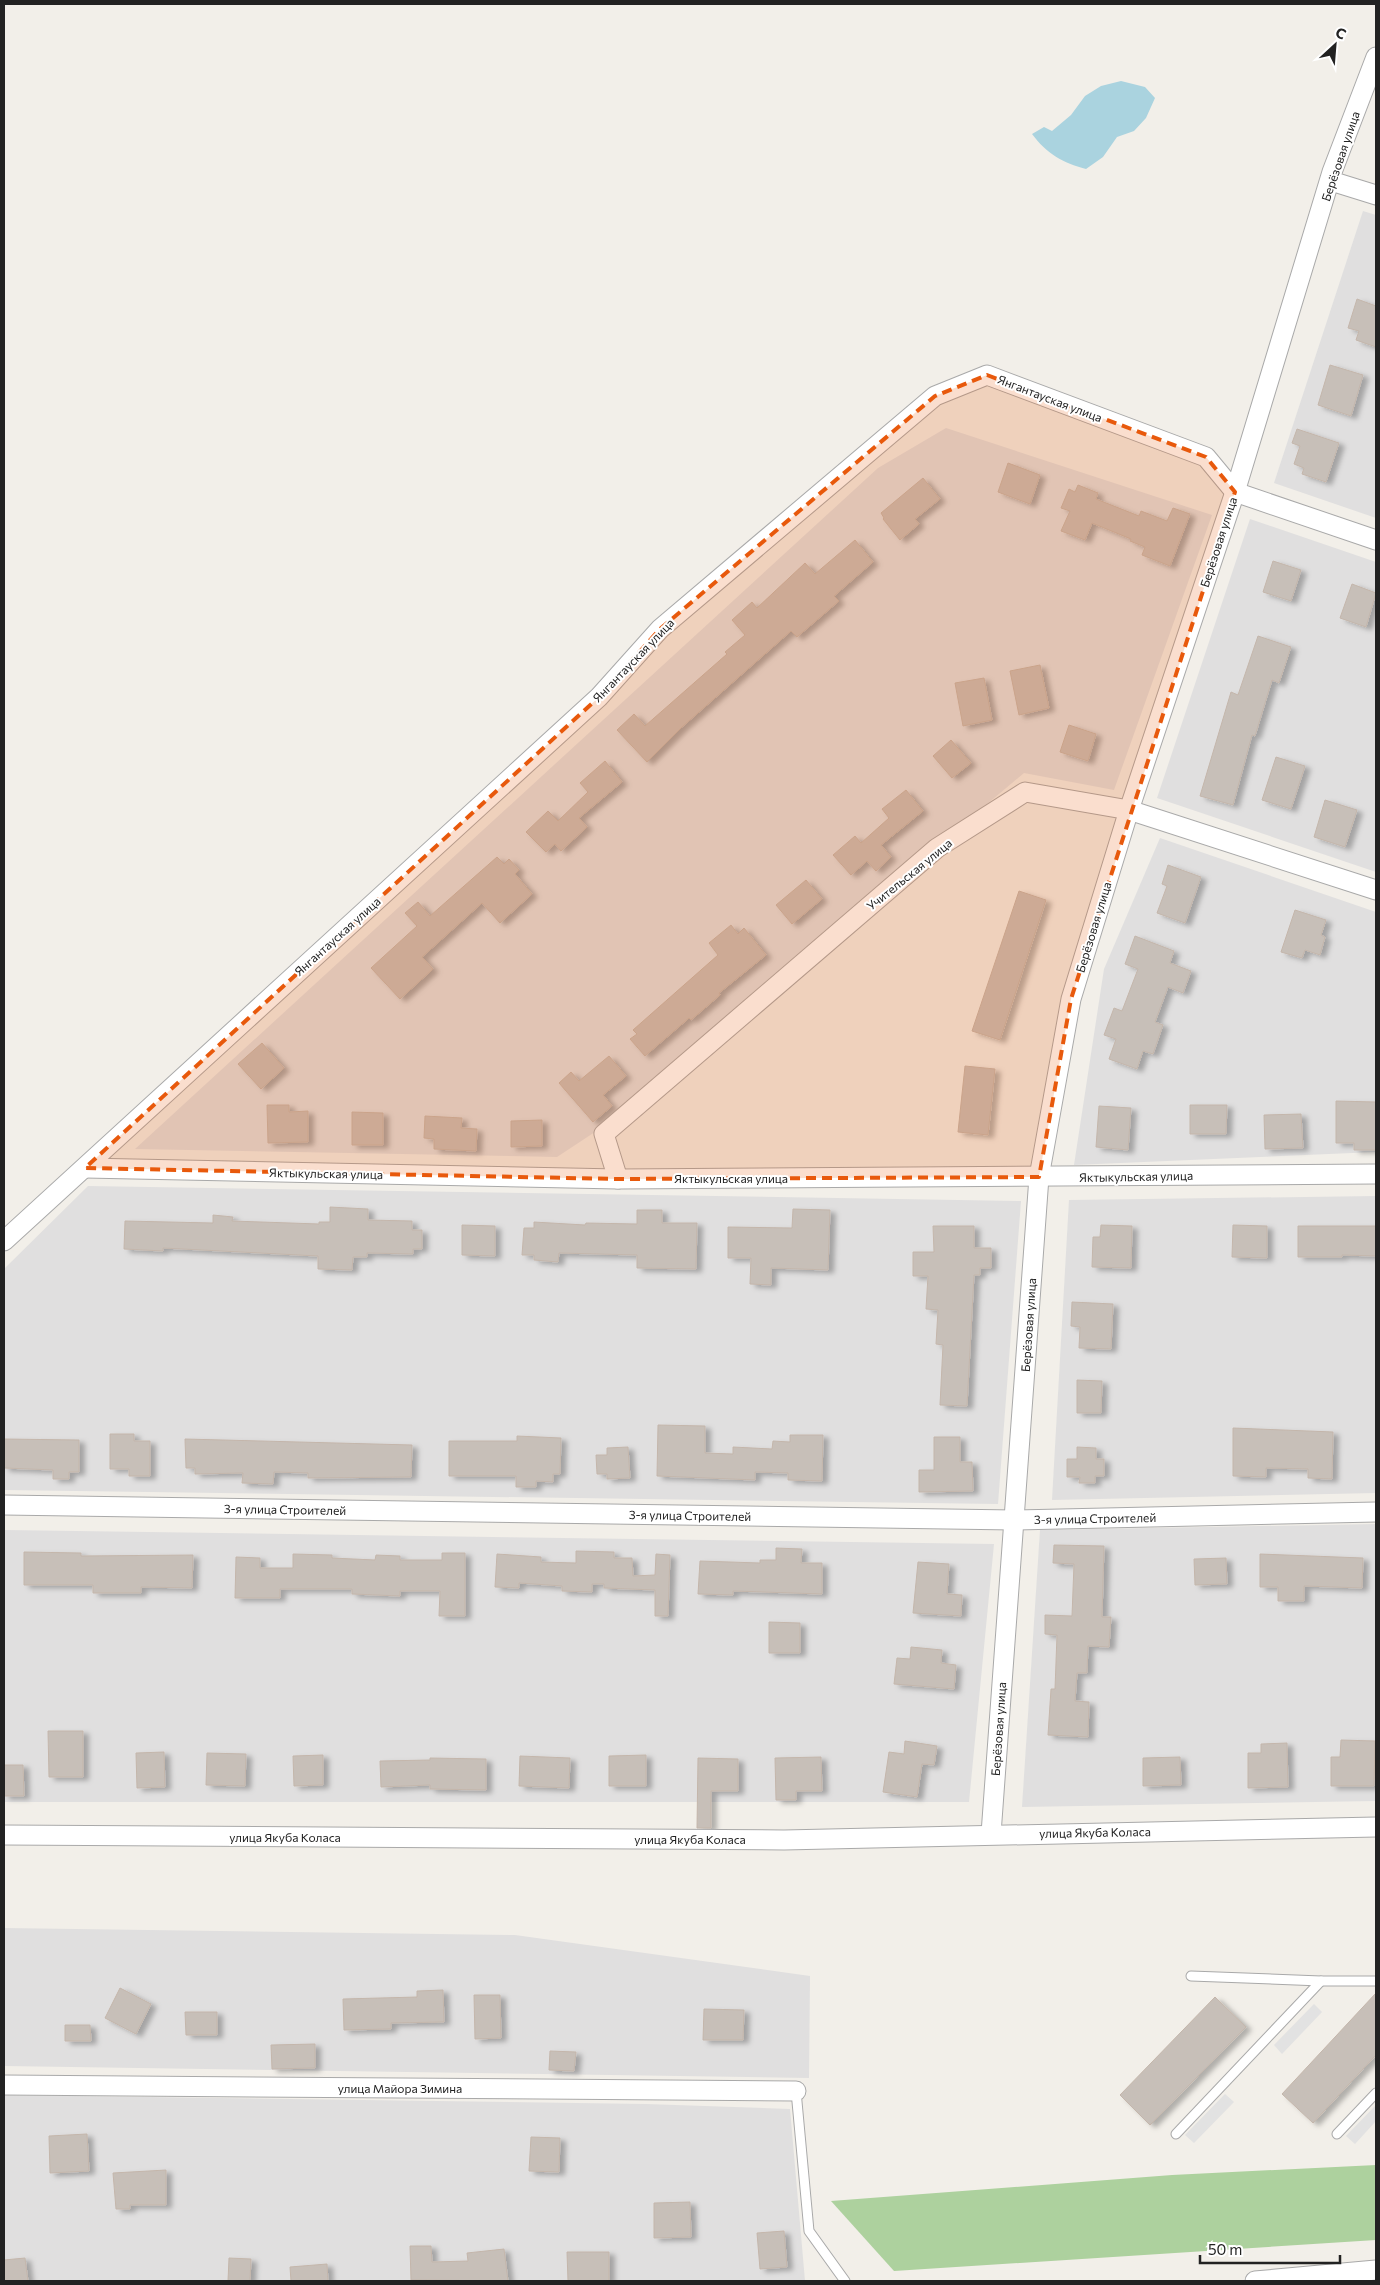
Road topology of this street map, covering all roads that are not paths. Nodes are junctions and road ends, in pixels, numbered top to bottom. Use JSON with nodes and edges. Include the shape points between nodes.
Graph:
{"nodes":[{"id":1,"x":1376,"y":57,"type":"edge"},
{"id":2,"x":1331,"y":181,"type":"junction"},
{"id":3,"x":1376,"y":195,"type":"edge"},
{"id":4,"x":1235,"y":492,"type":"junction"},
{"id":5,"x":1376,"y":540,"type":"edge"},
{"id":6,"x":1130,"y":810,"type":"junction"},
{"id":7,"x":1376,"y":890,"type":"edge"},
{"id":8,"x":86,"y":1168,"type":"junction"},
{"id":9,"x":1376,"y":1174,"type":"edge"},
{"id":10,"x":1039,"y":1177,"type":"junction"},
{"id":11,"x":618,"y":1179,"type":"junction"},
{"id":12,"x":4,"y":1241,"type":"edge"},
{"id":13,"x":4,"y":1505,"type":"edge"},
{"id":14,"x":1376,"y":1512,"type":"edge"},
{"id":15,"x":1014,"y":1520,"type":"junction"},
{"id":16,"x":1376,"y":1827,"type":"edge"},
{"id":17,"x":991,"y":1834,"type":"junction"},
{"id":18,"x":4,"y":1835,"type":"edge"},
{"id":19,"x":1191,"y":1976,"type":"dead end"},
{"id":20,"x":1321,"y":1981,"type":"junction"},
{"id":21,"x":1376,"y":1981,"type":"edge"},
{"id":22,"x":4,"y":2085,"type":"edge"},
{"id":23,"x":796,"y":2090,"type":"joint"},
{"id":24,"x":1376,"y":2093,"type":"edge"},
{"id":25,"x":1176,"y":2134,"type":"dead end"},
{"id":26,"x":1337,"y":2134,"type":"dead end"},
{"id":27,"x":1376,"y":2270,"type":"edge"},
{"id":28,"x":845,"y":2281,"type":"edge"},
{"id":29,"x":1255,"y":2281,"type":"edge"}],
"edges":[{"from":1,"to":2,"type":"street","name":"Берёзовая улица"},
{"from":2,"to":3,"type":"street"},
{"from":2,"to":4,"type":"street","name":"Берёзовая улица"},
{"from":4,"to":5,"type":"street"},
{"from":4,"to":6,"type":"street","name":"Берёзовая улица"},
{"from":4,"to":8,"type":"street","name":"Янгантауская улица","via":[[1206,457],[987,375],[936,396],[660,628],[599,697]]},
{"from":6,"to":7,"type":"street","name":"Учительская улица"},
{"from":6,"to":10,"type":"street","name":"Берёзовая улица","via":[[1071,999]]},
{"from":6,"to":11,"type":"street","name":"Учительская улица","via":[[1025,792],[937,848],[604,1134]]},
{"from":8,"to":11,"type":"street","name":"Яктыкульская улица"},
{"from":8,"to":12,"type":"street","name":"Янгантауская улица"},
{"from":9,"to":10,"type":"street","name":"Яктыкульская улица"},
{"from":10,"to":11,"type":"street","name":"Яктыкульская улица"},
{"from":10,"to":15,"type":"street","name":"Берёзовая улица"},
{"from":13,"to":15,"type":"street","name":"3-я улица Строителей"},
{"from":14,"to":15,"type":"street","name":"3-я улица Строителей"},
{"from":15,"to":17,"type":"street","name":"Берёзовая улица"},
{"from":16,"to":17,"type":"street","name":"улица Якуба Коласа"},
{"from":17,"to":18,"type":"street","name":"улица Якуба Коласа","via":[[784,1840]]},
{"from":19,"to":20,"type":"lane"},
{"from":20,"to":21,"type":"lane"},
{"from":20,"to":25,"type":"lane"},
{"from":22,"to":23,"type":"street","name":"улица Майора Зимина"},
{"from":23,"to":28,"type":"lane","via":[[809,2231]]},
{"from":24,"to":26,"type":"lane"},
{"from":27,"to":29,"type":"street"}]}
